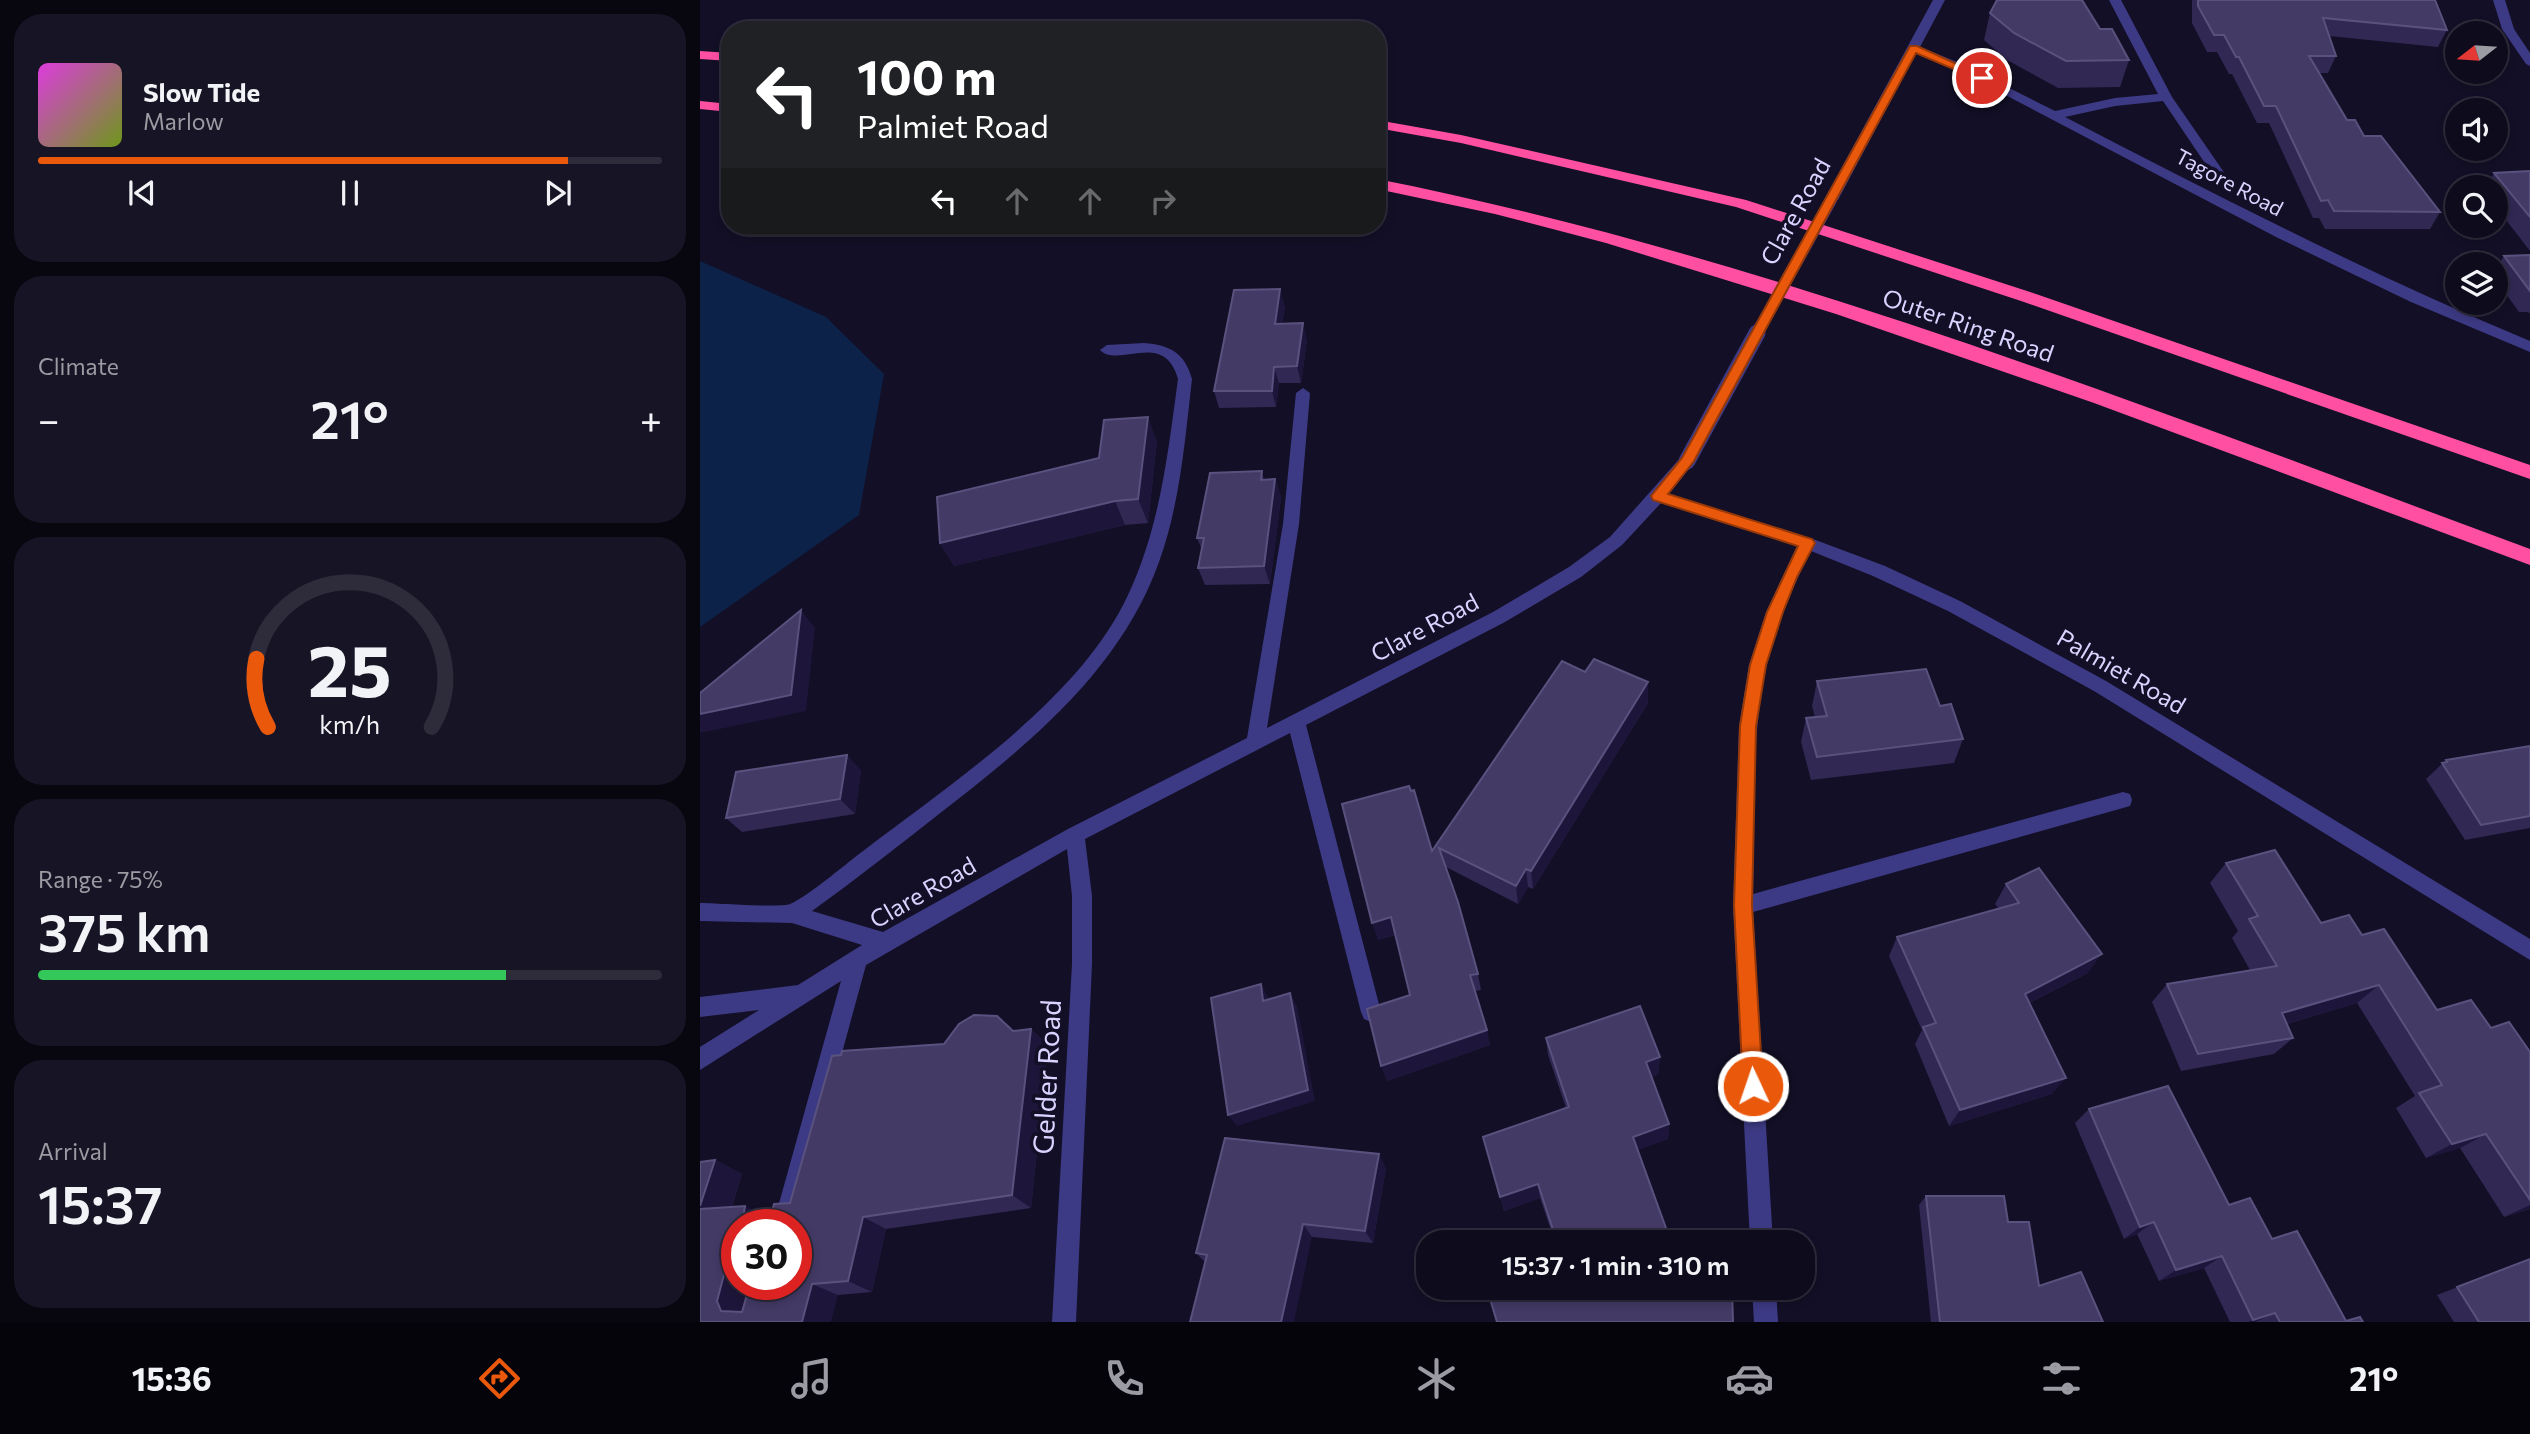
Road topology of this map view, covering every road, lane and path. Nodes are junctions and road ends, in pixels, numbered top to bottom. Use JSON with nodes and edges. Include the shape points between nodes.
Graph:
{"nodes":[{"id":1,"x":1939,"y":0,"type":"edge"},
{"id":2,"x":2115,"y":0,"type":"edge"},
{"id":3,"x":2499,"y":0,"type":"edge"},
{"id":4,"x":1913,"y":48,"type":"junction"},
{"id":5,"x":700,"y":55,"type":"edge"},
{"id":6,"x":721,"y":56,"type":"edge"},
{"id":7,"x":2530,"y":62,"type":"edge"},
{"id":8,"x":2166,"y":97,"type":"junction"},
{"id":9,"x":700,"y":105,"type":"edge"},
{"id":10,"x":721,"y":106,"type":"edge"},
{"id":11,"x":2055,"y":115,"type":"junction"},
{"id":12,"x":1386,"y":126,"type":"edge"},
{"id":13,"x":2224,"y":181,"type":"dead end"},
{"id":14,"x":1386,"y":186,"type":"edge"},
{"id":15,"x":2530,"y":347,"type":"edge"},
{"id":16,"x":1107,"y":350,"type":"dead end"},
{"id":17,"x":1303,"y":393,"type":"dead end"},
{"id":18,"x":2530,"y":472,"type":"edge"},
{"id":19,"x":1658,"y":496,"type":"junction"},
{"id":20,"x":1807,"y":543,"type":"junction"},
{"id":21,"x":2530,"y":556,"type":"edge"},
{"id":22,"x":1296,"y":723,"type":"junction"},
{"id":23,"x":1255,"y":744,"type":"junction"},
{"id":24,"x":2123,"y":800,"type":"dead end"},
{"id":25,"x":1075,"y":835,"type":"junction"},
{"id":26,"x":1743,"y":905,"type":"junction"},
{"id":27,"x":700,"y":912,"type":"edge"},
{"id":28,"x":792,"y":914,"type":"junction"},
{"id":29,"x":884,"y":942,"type":"junction"},
{"id":30,"x":2530,"y":950,"type":"edge"},
{"id":31,"x":857,"y":960,"type":"junction"},
{"id":32,"x":803,"y":995,"type":"junction"},
{"id":33,"x":700,"y":1007,"type":"edge"},
{"id":34,"x":1371,"y":1012,"type":"edge"},
{"id":35,"x":700,"y":1059,"type":"edge"},
{"id":36,"x":788,"y":1209,"type":"edge"},
{"id":37,"x":1761,"y":1230,"type":"edge"},
{"id":38,"x":1765,"y":1300,"type":"edge"},
{"id":39,"x":1064,"y":1322,"type":"edge"},
{"id":40,"x":1766,"y":1322,"type":"edge"}],
"edges":[{"from":1,"to":4,"type":"street","name":"Clare Road"},
{"from":2,"to":8,"type":"street"},
{"from":3,"to":7,"type":"street","via":[[2508,29]]},
{"from":4,"to":11,"type":"street","name":"Tagore Road"},
{"from":4,"to":19,"type":"street","name":"Clare Road","bridge":true,"via":[[1687,461]]},
{"from":5,"to":6,"type":"highway"},
{"from":8,"to":11,"type":"street"},
{"from":8,"to":13,"type":"street"},
{"from":9,"to":10,"type":"highway"},
{"from":11,"to":15,"type":"street","name":"Tagore Road","via":[[2416,299]]},
{"from":12,"to":18,"type":"highway","name":"Outer Ring Road","via":[[1740,203]]},
{"from":14,"to":21,"type":"highway","name":"Outer Ring Road","via":[[1565,226],[1699,263],[2019,369]]},
{"from":16,"to":28,"type":"street","via":[[1160,350],[1177,355],[1184,365],[1163,517],[1135,599],[1086,675],[1047,713],[995,760]]},
{"from":17,"to":23,"type":"street","via":[[1289,537]]},
{"from":19,"to":20,"type":"street","name":"Palmiet Road"},
{"from":19,"to":22,"type":"street","name":"Clare Road","via":[[1616,541],[1576,572]]},
{"from":20,"to":26,"type":"street","via":[[1784,589],[1758,665],[1748,726]]},
{"from":20,"to":30,"type":"street","name":"Palmiet Road","via":[[1954,606],[2101,686]]},
{"from":22,"to":23,"type":"street","name":"Clare Road"},
{"from":22,"to":34,"type":"street"},
{"from":23,"to":25,"type":"street","name":"Clare Road"},
{"from":24,"to":26,"type":"street"},
{"from":25,"to":29,"type":"street","name":"Clare Road"},
{"from":25,"to":39,"type":"street","name":"Gelder Road","via":[[1082,895],[1082,964]]},
{"from":26,"to":37,"type":"street"},
{"from":27,"to":28,"type":"street"},
{"from":28,"to":29,"type":"street"},
{"from":29,"to":31,"type":"street","name":"Clare Road"},
{"from":31,"to":32,"type":"street","name":"Clare Road"},
{"from":31,"to":36,"type":"street"},
{"from":32,"to":33,"type":"street"},
{"from":32,"to":35,"type":"street","name":"Clare Road"},
{"from":38,"to":40,"type":"street"}]}
